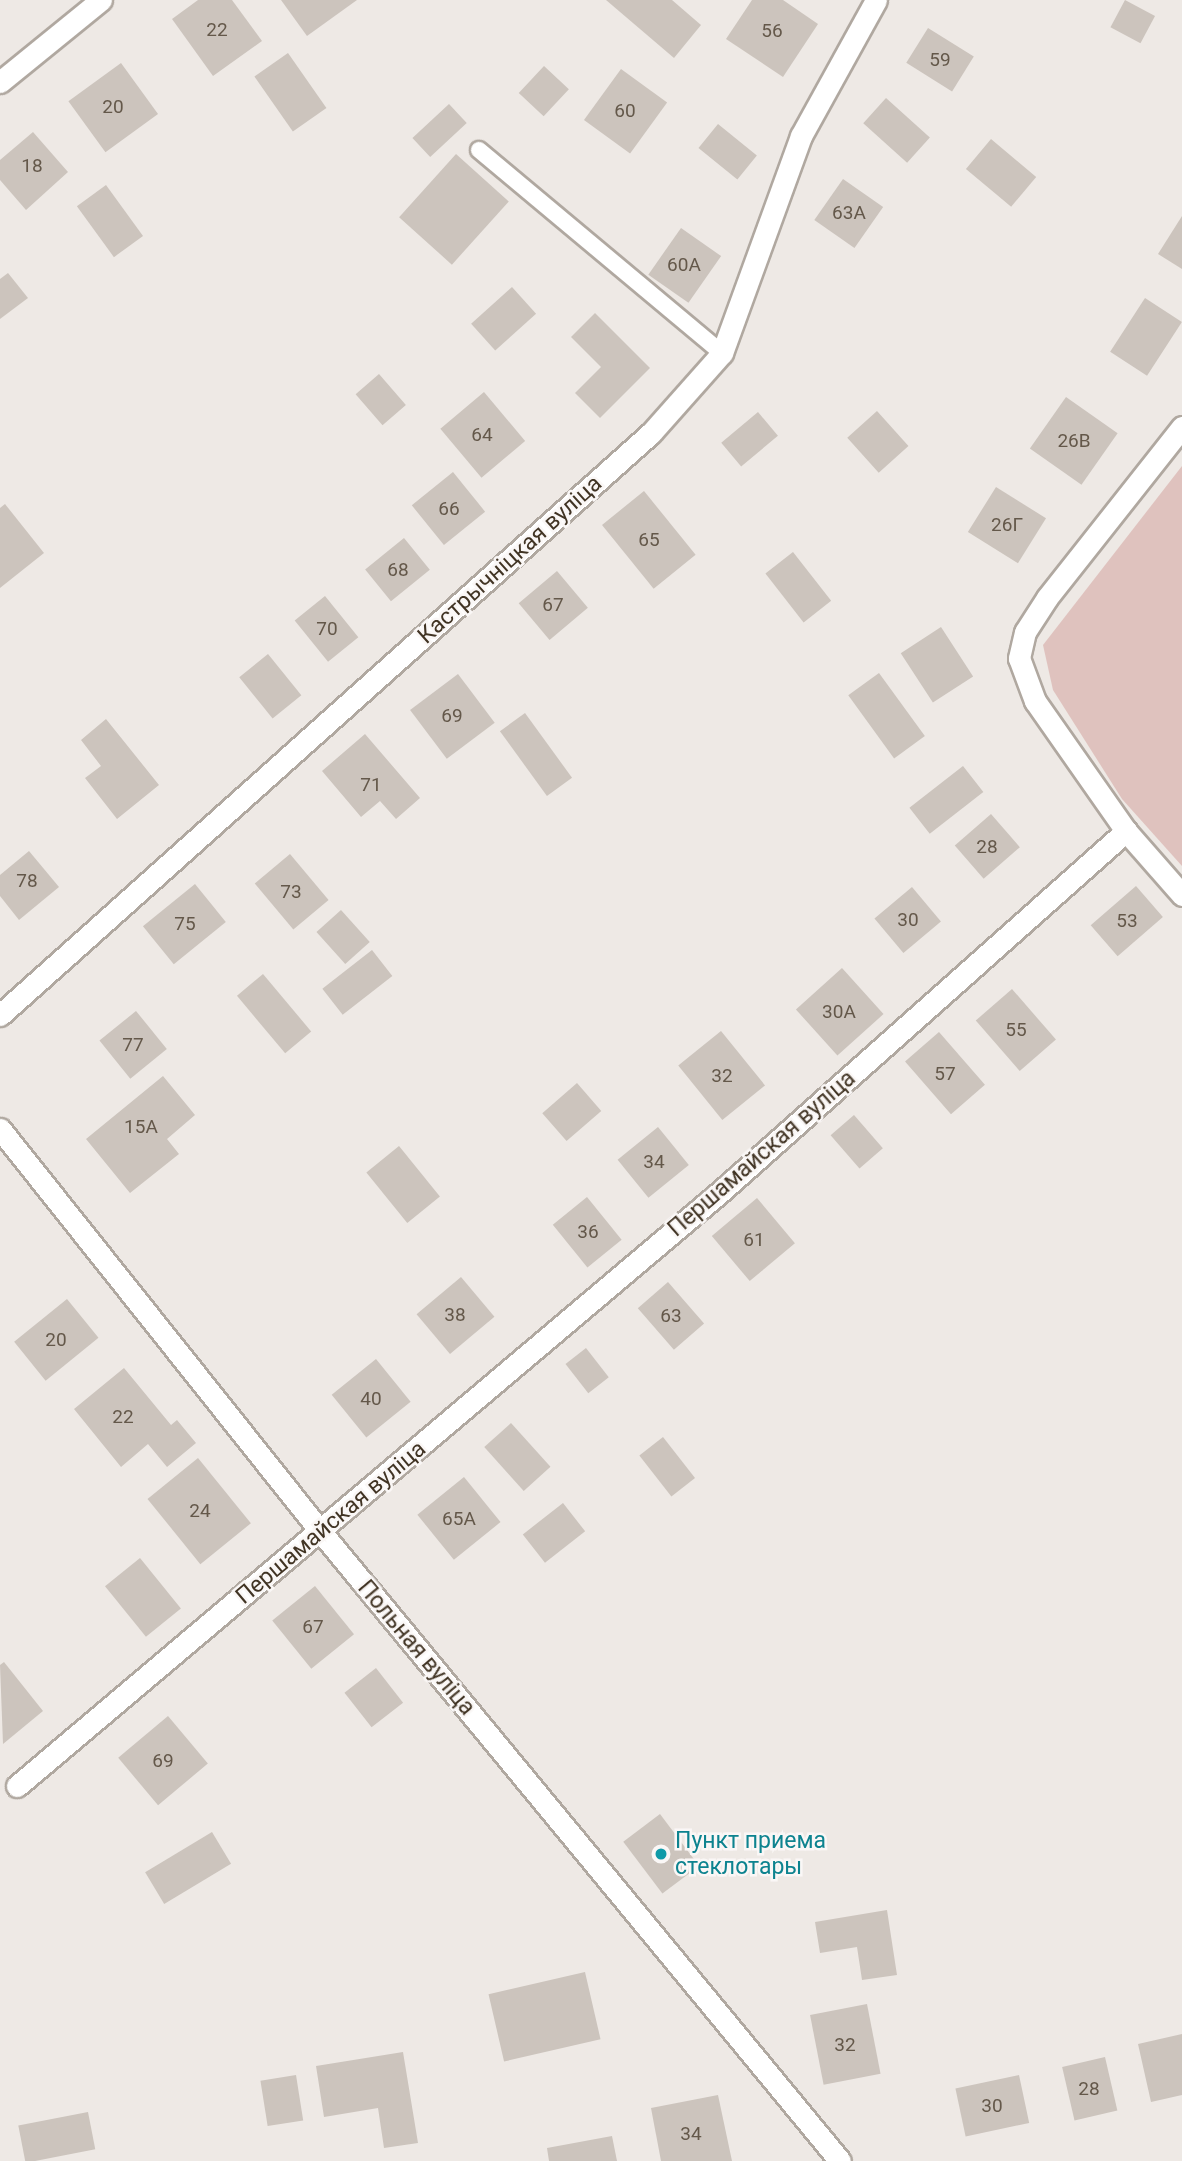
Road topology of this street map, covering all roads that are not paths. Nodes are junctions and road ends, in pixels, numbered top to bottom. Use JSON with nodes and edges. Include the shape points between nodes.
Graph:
{"nodes":[{"id":1,"x":101,"y":0,"type":"edge"},
{"id":2,"x":876,"y":0,"type":"edge"},
{"id":3,"x":0,"y":82,"type":"edge"},
{"id":4,"x":479,"y":150,"type":"dead end"},
{"id":5,"x":722,"y":354,"type":"junction"},
{"id":6,"x":1182,"y":427,"type":"edge"},
{"id":7,"x":1126,"y":831,"type":"junction"},
{"id":8,"x":1182,"y":895,"type":"edge"},
{"id":9,"x":0,"y":1014,"type":"edge"},
{"id":10,"x":0,"y":1129,"type":"edge"},
{"id":11,"x":321,"y":1532,"type":"junction"},
{"id":12,"x":17,"y":1786,"type":"dead end"},
{"id":13,"x":840,"y":2161,"type":"edge"}],
"edges":[{"from":1,"to":3,"type":"street"},
{"from":2,"to":5,"type":"street","name":"Кастрычніцкая вуліца","via":[[801,136]]},
{"from":4,"to":5,"type":"lane"},
{"from":5,"to":9,"type":"street","name":"Кастрычніцкая вуліца","via":[[651,433]]},
{"from":6,"to":7,"type":"street","via":[[1047,598],[1025,632],[1019,659],[1035,701]]},
{"from":7,"to":8,"type":"street"},
{"from":7,"to":11,"type":"street","name":"Першамайская вуліца","via":[[719,1193]]},
{"from":10,"to":11,"type":"street","name":"Польная вуліца"},
{"from":11,"to":12,"type":"street","name":"Першамайская вуліца"},
{"from":11,"to":13,"type":"street","name":"Польная вуліца"}]}
